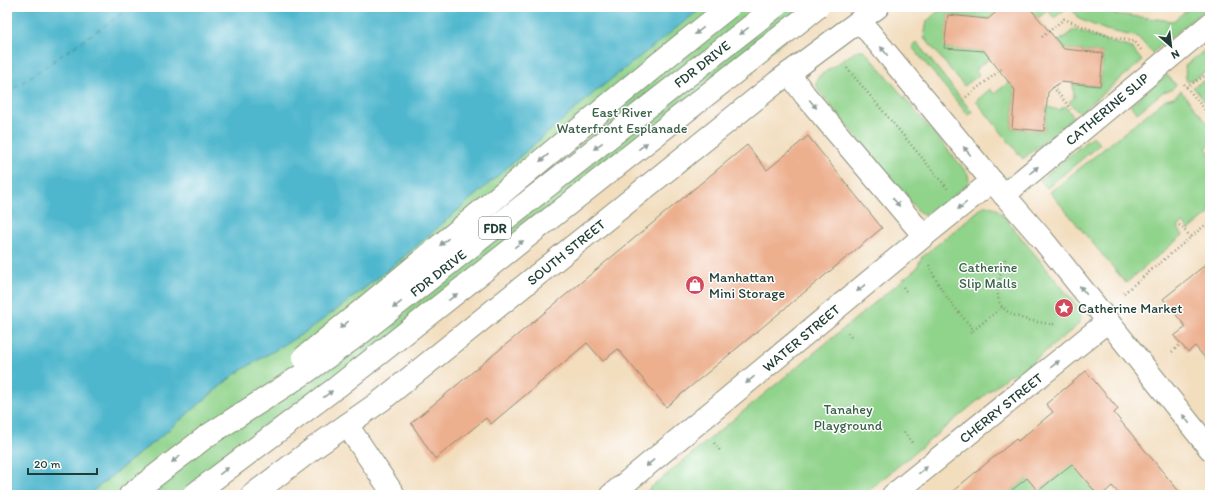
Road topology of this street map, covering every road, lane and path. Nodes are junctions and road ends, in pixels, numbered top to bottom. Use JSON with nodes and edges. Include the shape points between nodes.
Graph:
{"nodes":[{"id":1,"x":729,"y":7,"type":"edge"},
{"id":2,"x":775,"y":7,"type":"edge"},
{"id":3,"x":818,"y":7,"type":"edge"},
{"id":4,"x":878,"y":7,"type":"edge"},
{"id":5,"x":1157,"y":7,"type":"edge"},
{"id":6,"x":1171,"y":7,"type":"edge"},
{"id":7,"x":860,"y":21,"type":"junction"},
{"id":8,"x":1210,"y":24,"type":"edge"},
{"id":9,"x":1042,"y":37,"type":"dead end"},
{"id":10,"x":1144,"y":54,"type":"dead end"},
{"id":11,"x":847,"y":68,"type":"dead end"},
{"id":12,"x":1003,"y":68,"type":"dead end"},
{"id":13,"x":789,"y":73,"type":"junction"},
{"id":14,"x":1210,"y":73,"type":"edge"},
{"id":15,"x":1054,"y":87,"type":"dead end"},
{"id":16,"x":966,"y":97,"type":"dead end"},
{"id":17,"x":1072,"y":110,"type":"dead end"},
{"id":18,"x":1210,"y":116,"type":"edge"},
{"id":19,"x":998,"y":188,"type":"junction"},
{"id":20,"x":948,"y":190,"type":"dead end"},
{"id":21,"x":1210,"y":221,"type":"edge"},
{"id":22,"x":1180,"y":225,"type":"dead end"},
{"id":23,"x":924,"y":236,"type":"junction"},
{"id":24,"x":1190,"y":237,"type":"junction"},
{"id":25,"x":1005,"y":259,"type":"dead end"},
{"id":26,"x":929,"y":265,"type":"dead end"},
{"id":27,"x":903,"y":287,"type":"dead end"},
{"id":28,"x":906,"y":291,"type":"dead end"},
{"id":29,"x":1124,"y":293,"type":"dead end"},
{"id":30,"x":1002,"y":307,"type":"junction"},
{"id":31,"x":1108,"y":321,"type":"junction"},
{"id":32,"x":1060,"y":324,"type":"dead end"},
{"id":33,"x":974,"y":330,"type":"junction"},
{"id":34,"x":848,"y":333,"type":"dead end"},
{"id":35,"x":970,"y":333,"type":"dead end"},
{"id":36,"x":851,"y":337,"type":"dead end"},
{"id":37,"x":1181,"y":344,"type":"dead end"},
{"id":38,"x":1172,"y":352,"type":"dead end"},
{"id":39,"x":347,"y":425,"type":"junction"},
{"id":40,"x":904,"y":432,"type":"dead end"},
{"id":41,"x":207,"y":436,"type":"junction"},
{"id":42,"x":714,"y":443,"type":"dead end"},
{"id":43,"x":913,"y":444,"type":"dead end"},
{"id":44,"x":1210,"y":450,"type":"edge"},
{"id":45,"x":721,"y":452,"type":"dead end"},
{"id":46,"x":130,"y":495,"type":"edge"},
{"id":47,"x":193,"y":495,"type":"edge"},
{"id":48,"x":252,"y":495,"type":"edge"},
{"id":49,"x":394,"y":495,"type":"edge"},
{"id":50,"x":611,"y":495,"type":"edge"},
{"id":51,"x":893,"y":495,"type":"edge"}],
"edges":[{"from":1,"to":41,"type":"main road","one_way":true,"bridge":true,"via":[[610,102],[374,301]]},
{"from":2,"to":41,"type":"main road","name":"FDR DRIVE","number":"FDR","one_way":true,"bridge":true,"via":[[361,334]]},
{"from":47,"to":3,"type":"main road","name":"FDR DRIVE","number":"FDR","one_way":true,"bridge":true,"via":[[337,387]]},
{"from":4,"to":7,"type":"main road","name":"SOUTH STREET"},
{"from":5,"to":6,"type":"path"},
{"from":7,"to":13,"type":"main road","name":"SOUTH STREET"},
{"from":19,"to":7,"type":"main road","one_way":true},
{"from":19,"to":8,"type":"main road","name":"CATHERINE SLIP","one_way":true},
{"from":9,"to":10,"type":"path","via":[[1064,19],[1105,35],[1135,42]]},
{"from":11,"to":20,"type":"path"},
{"from":12,"to":16,"type":"path"},
{"from":13,"to":23,"type":"main road","one_way":true},
{"from":13,"to":39,"type":"main road","name":"SOUTH STREET","via":[[382,400]]},
{"from":14,"to":18,"type":"path","via":[[1185,86]]},
{"from":15,"to":17,"type":"path"},
{"from":19,"to":23,"type":"main road","name":"WATER STREET","one_way":true},
{"from":31,"to":19,"type":"main road","one_way":true},
{"from":21,"to":24,"type":"path"},
{"from":22,"to":24,"type":"path"},
{"from":23,"to":50,"type":"main road","name":"WATER STREET","one_way":true},
{"from":24,"to":29,"type":"path"},
{"from":25,"to":30,"type":"path","via":[[998,287]]},
{"from":26,"to":33,"type":"path","via":[[949,302]]},
{"from":27,"to":28,"type":"path"},
{"from":30,"to":32,"type":"path","via":[[1021,318]]},
{"from":30,"to":33,"type":"path"},
{"from":44,"to":31,"type":"main road","one_way":true},
{"from":51,"to":31,"type":"main road","name":"CHERRY STREET","one_way":true},
{"from":33,"to":35,"type":"path"},
{"from":34,"to":36,"type":"path"},
{"from":37,"to":38,"type":"path"},
{"from":39,"to":48,"type":"main road","name":"SOUTH STREET"},
{"from":39,"to":49,"type":"main road"},
{"from":40,"to":43,"type":"path"},
{"from":41,"to":46,"type":"main road","name":"FDR DRIVE","number":"FDR","one_way":true},
{"from":42,"to":45,"type":"path"}]}
